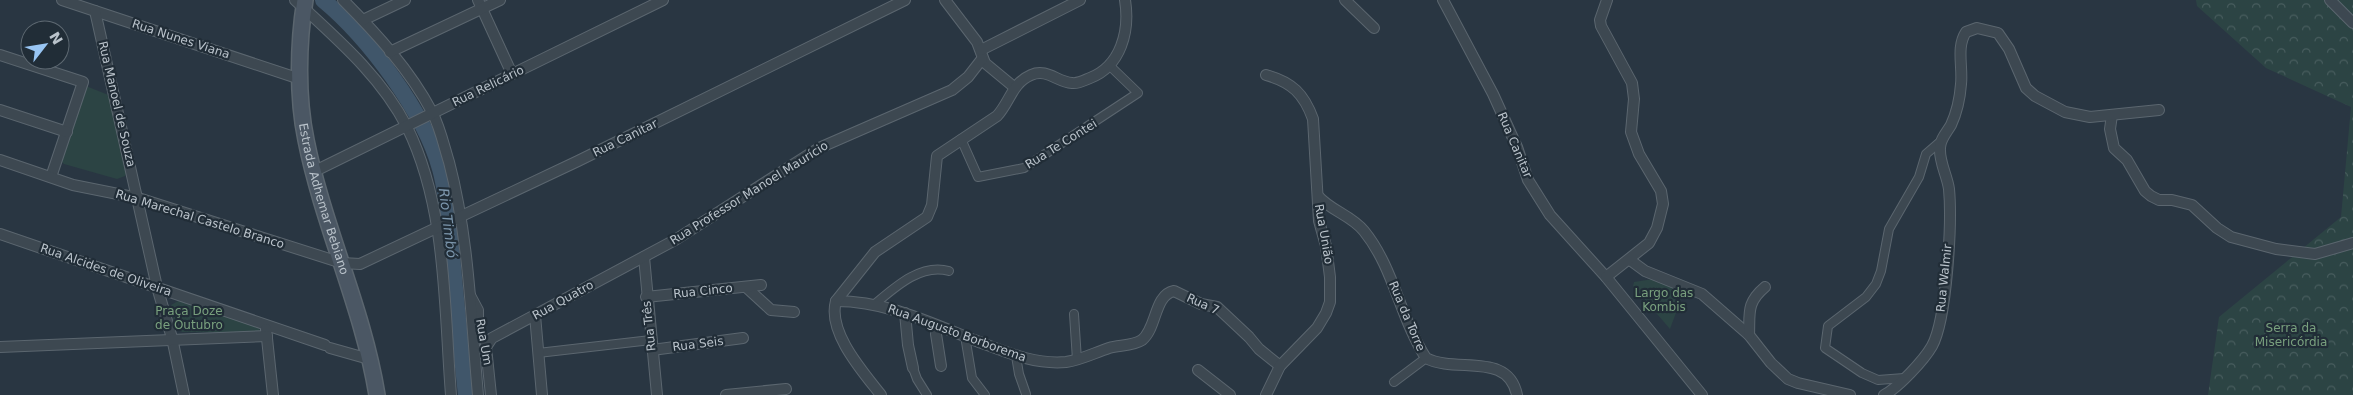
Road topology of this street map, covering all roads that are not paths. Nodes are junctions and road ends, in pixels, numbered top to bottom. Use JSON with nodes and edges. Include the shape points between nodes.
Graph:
{"nodes":[{"id":1,"x":62,"y":0,"type":"edge"},
{"id":2,"x":343,"y":0,"type":"edge"},
{"id":3,"x":405,"y":0,"type":"edge"},
{"id":4,"x":500,"y":0,"type":"edge"},
{"id":5,"x":663,"y":0,"type":"edge"},
{"id":6,"x":905,"y":0,"type":"edge"},
{"id":7,"x":945,"y":0,"type":"edge"},
{"id":8,"x":1080,"y":0,"type":"edge"},
{"id":9,"x":1125,"y":0,"type":"edge"},
{"id":10,"x":1345,"y":0,"type":"edge"},
{"id":11,"x":1443,"y":0,"type":"edge"},
{"id":12,"x":1607,"y":0,"type":"edge"},
{"id":13,"x":2330,"y":0,"type":"edge"},
{"id":14,"x":302,"y":2,"type":"edge"},
{"id":15,"x":480,"y":4,"type":"edge"},
{"id":16,"x":96,"y":11,"type":"junction"},
{"id":17,"x":363,"y":20,"type":"junction"},
{"id":18,"x":2353,"y":23,"type":"edge"},
{"id":19,"x":1374,"y":28,"type":"dead end"},
{"id":20,"x":390,"y":52,"type":"junction"},
{"id":21,"x":981,"y":54,"type":"junction"},
{"id":22,"x":0,"y":55,"type":"edge"},
{"id":23,"x":1110,"y":66,"type":"junction"},
{"id":24,"x":512,"y":74,"type":"junction"},
{"id":25,"x":1266,"y":75,"type":"dead end"},
{"id":26,"x":300,"y":79,"type":"junction"},
{"id":27,"x":1014,"y":87,"type":"junction"},
{"id":28,"x":0,"y":110,"type":"edge"},
{"id":29,"x":2159,"y":110,"type":"dead end"},
{"id":30,"x":430,"y":115,"type":"junction"},
{"id":31,"x":2112,"y":116,"type":"junction"},
{"id":32,"x":409,"y":125,"type":"junction"},
{"id":33,"x":67,"y":132,"type":"junction"},
{"id":34,"x":960,"y":140,"type":"junction"},
{"id":35,"x":1941,"y":141,"type":"junction"},
{"id":36,"x":0,"y":160,"type":"edge"},
{"id":37,"x":313,"y":172,"type":"junction"},
{"id":38,"x":51,"y":177,"type":"junction"},
{"id":39,"x":1318,"y":196,"type":"junction"},
{"id":40,"x":138,"y":198,"type":"junction"},
{"id":41,"x":458,"y":218,"type":"junction"},
{"id":42,"x":440,"y":228,"type":"junction"},
{"id":43,"x":0,"y":234,"type":"edge"},
{"id":44,"x":2353,"y":243,"type":"edge"},
{"id":45,"x":644,"y":257,"type":"junction"},
{"id":46,"x":1630,"y":260,"type":"junction"},
{"id":47,"x":342,"y":263,"type":"junction"},
{"id":48,"x":948,"y":271,"type":"dead end"},
{"id":49,"x":1606,"y":277,"type":"junction"},
{"id":50,"x":761,"y":284,"type":"dead end"},
{"id":51,"x":157,"y":287,"type":"junction"},
{"id":52,"x":746,"y":287,"type":"junction"},
{"id":53,"x":1765,"y":287,"type":"dead end"},
{"id":54,"x":469,"y":291,"type":"junction"},
{"id":55,"x":646,"y":297,"type":"junction"},
{"id":56,"x":836,"y":301,"type":"junction"},
{"id":57,"x":875,"y":304,"type":"junction"},
{"id":58,"x":794,"y":312,"type":"dead end"},
{"id":59,"x":905,"y":313,"type":"junction"},
{"id":60,"x":1074,"y":314,"type":"dead end"},
{"id":61,"x":535,"y":315,"type":"junction"},
{"id":62,"x":266,"y":324,"type":"junction"},
{"id":63,"x":938,"y":326,"type":"junction"},
{"id":64,"x":1749,"y":335,"type":"junction"},
{"id":65,"x":267,"y":336,"type":"junction"},
{"id":66,"x":965,"y":336,"type":"junction"},
{"id":67,"x":172,"y":338,"type":"junction"},
{"id":68,"x":743,"y":338,"type":"dead end"},
{"id":69,"x":1135,"y":343,"type":"joint"},
{"id":70,"x":652,"y":345,"type":"junction"},
{"id":71,"x":0,"y":347,"type":"edge"},
{"id":72,"x":486,"y":347,"type":"junction"},
{"id":73,"x":538,"y":353,"type":"junction"},
{"id":74,"x":1016,"y":356,"type":"junction"},
{"id":75,"x":1426,"y":358,"type":"junction"},
{"id":76,"x":370,"y":359,"type":"junction"},
{"id":77,"x":1077,"y":360,"type":"junction"},
{"id":78,"x":941,"y":366,"type":"dead end"},
{"id":79,"x":1280,"y":366,"type":"junction"},
{"id":80,"x":914,"y":368,"type":"joint"},
{"id":81,"x":1198,"y":370,"type":"dead end"},
{"id":82,"x":1904,"y":378,"type":"junction"},
{"id":83,"x":1394,"y":382,"type":"dead end"},
{"id":84,"x":786,"y":389,"type":"dead end"},
{"id":85,"x":1026,"y":394,"type":"dead end"},
{"id":86,"x":184,"y":395,"type":"edge"},
{"id":87,"x":273,"y":395,"type":"edge"},
{"id":88,"x":376,"y":395,"type":"edge"},
{"id":89,"x":452,"y":395,"type":"edge"},
{"id":90,"x":478,"y":395,"type":"edge"},
{"id":91,"x":491,"y":395,"type":"edge"},
{"id":92,"x":542,"y":395,"type":"edge"},
{"id":93,"x":657,"y":395,"type":"edge"},
{"id":94,"x":726,"y":395,"type":"edge"},
{"id":95,"x":881,"y":395,"type":"edge"},
{"id":96,"x":927,"y":395,"type":"edge"},
{"id":97,"x":985,"y":395,"type":"edge"},
{"id":98,"x":1230,"y":395,"type":"edge"},
{"id":99,"x":1266,"y":395,"type":"edge"},
{"id":100,"x":1517,"y":395,"type":"edge"},
{"id":101,"x":1702,"y":395,"type":"edge"},
{"id":102,"x":1850,"y":395,"type":"edge"},
{"id":103,"x":1884,"y":395,"type":"edge"}],
"edges":[{"from":1,"to":16,"type":"street","name":"Rua Nunes Viana"},
{"from":2,"to":17,"type":"street"},
{"from":3,"to":17,"type":"street"},
{"from":4,"to":15,"type":"street"},
{"from":5,"to":24,"type":"street","name":"Rua Relicário"},
{"from":6,"to":41,"type":"street","name":"Rua Canitar"},
{"from":7,"to":21,"type":"street","via":[[977,42]]},
{"from":8,"to":21,"type":"street","name":"Rua Professor Manoel Maurício"},
{"from":9,"to":23,"type":"street","via":[[1127,19],[1124,34],[1116,60]]},
{"from":10,"to":19,"type":"street"},
{"from":11,"to":49,"type":"street","name":"Rua Canitar","via":[[1493,94],[1528,180],[1550,215]]},
{"from":12,"to":46,"type":"street","via":[[1601,26],[1632,83],[1634,99],[1630,132],[1662,198],[1657,228],[1644,250]]},
{"from":13,"to":18,"type":"street"},
{"from":14,"to":26,"type":"main road","name":"Estrada Adhemar Bebiano"},
{"from":14,"to":32,"type":"street","via":[[368,71]]},
{"from":15,"to":20,"type":"street"},
{"from":15,"to":24,"type":"street"},
{"from":16,"to":26,"type":"street","name":"Rua Nunes Viana"},
{"from":16,"to":40,"type":"street","name":"Rua Manoel de Souza"},
{"from":17,"to":20,"type":"street"},
{"from":20,"to":30,"type":"street","via":[[412,79]]},
{"from":21,"to":27,"type":"street"},
{"from":21,"to":45,"type":"street","name":"Rua Professor Manoel Maurício","via":[[968,77],[952,90],[819,148]]},
{"from":22,"to":33,"type":"street","via":[[83,82]]},
{"from":23,"to":27,"type":"street","via":[[1082,82],[1072,83],[1040,73]]},
{"from":23,"to":34,"type":"street","name":"Rua Te Contei","via":[[1138,93],[1024,168],[978,177]]},
{"from":24,"to":30,"type":"street","name":"Rua Relicário"},
{"from":25,"to":39,"type":"street","name":"Rua União","via":[[1297,89],[1310,111]]},
{"from":26,"to":37,"type":"main road","name":"Estrada Adhemar Bebiano","via":[[301,106]]},
{"from":27,"to":34,"type":"street","via":[[997,116]]},
{"from":28,"to":33,"type":"street"},
{"from":29,"to":31,"type":"street"},
{"from":30,"to":32,"type":"street","name":"Rua Relicário"},
{"from":30,"to":41,"type":"street","via":[[446,151]]},
{"from":31,"to":35,"type":"street","via":[[2075,115],[2035,96],[2026,88],[2002,38],[1993,31],[1973,28],[1961,41],[1962,81],[1958,106]]},
{"from":31,"to":44,"type":"street","via":[[2110,129],[2114,148],[2127,160],[2151,196],[2192,205],[2217,228],[2232,236],[2276,249],[2315,254]]},
{"from":32,"to":37,"type":"street","name":"Rua Relicário"},
{"from":32,"to":42,"type":"street"},
{"from":33,"to":38,"type":"street"},
{"from":34,"to":56,"type":"street","via":[[940,153],[935,161],[932,205],[926,217],[875,252]]},
{"from":35,"to":82,"type":"street","name":"Rua Walmir","via":[[1940,158],[1949,198],[1944,291],[1932,346]]},
{"from":35,"to":82,"type":"street","via":[[1926,154],[1919,177],[1889,229],[1876,284],[1866,297],[1828,326],[1824,348],[1878,380]]},
{"from":36,"to":38,"type":"street","name":"Rua Marechal Castelo Branco"},
{"from":37,"to":47,"type":"main road","name":"Estrada Adhemar Bebiano"},
{"from":38,"to":40,"type":"street","name":"Rua Marechal Castelo Branco","via":[[73,185]]},
{"from":39,"to":75,"type":"street","name":"Rua da Torre","via":[[1325,204],[1354,221],[1370,240],[1387,268]]},
{"from":39,"to":79,"type":"street","name":"Rua União","via":[[1319,221],[1330,269],[1330,302],[1317,328]]},
{"from":40,"to":47,"type":"street","name":"Rua Marechal Castelo Branco"},
{"from":40,"to":51,"type":"street","name":"Rua Manoel de Souza"},
{"from":41,"to":42,"type":"street","name":"Rua Canitar"},
{"from":41,"to":54,"type":"street"},
{"from":42,"to":47,"type":"street","name":"Rua Canitar","via":[[370,261]]},
{"from":42,"to":89,"type":"street"},
{"from":43,"to":51,"type":"street","name":"Rua Alcides de Oliveira"},
{"from":45,"to":55,"type":"street","name":"Rua Três"},
{"from":45,"to":61,"type":"street","name":"Rua Quatro"},
{"from":46,"to":49,"type":"street"},
{"from":46,"to":64,"type":"street","via":[[1645,271],[1702,294]]},
{"from":47,"to":76,"type":"main road","name":"Estrada Adhemar Bebiano"},
{"from":48,"to":57,"type":"street","via":[[929,270],[914,274]]},
{"from":49,"to":101,"type":"street","name":"Rua Canitar"},
{"from":50,"to":52,"type":"street","name":"Rua Cinco"},
{"from":51,"to":62,"type":"street","name":"Rua Alcides de Oliveira"},
{"from":51,"to":67,"type":"street","name":"Rua Manoel de Souza"},
{"from":52,"to":55,"type":"street","name":"Rua Cinco"},
{"from":52,"to":58,"type":"street","via":[[771,310]]},
{"from":53,"to":64,"type":"street","via":[[1750,305]]},
{"from":54,"to":72,"type":"street","name":"Rua Um","via":[[479,310],[479,325]]},
{"from":54,"to":90,"type":"street"},
{"from":55,"to":70,"type":"street","name":"Rua Três"},
{"from":56,"to":57,"type":"street","name":"Rua Augusto Borborema"},
{"from":56,"to":95,"type":"street","via":[[836,321],[844,343]]},
{"from":57,"to":59,"type":"street","name":"Rua Augusto Borborema"},
{"from":59,"to":63,"type":"street","name":"Rua Augusto Borborema"},
{"from":59,"to":80,"type":"street"},
{"from":60,"to":77,"type":"street"},
{"from":61,"to":72,"type":"street","name":"Rua Quatro","via":[[492,338]]},
{"from":61,"to":73,"type":"street"},
{"from":62,"to":65,"type":"street"},
{"from":62,"to":76,"type":"street","name":"Rua Alcides de Oliveira"},
{"from":63,"to":66,"type":"street","name":"Rua Augusto Borborema"},
{"from":63,"to":78,"type":"street"},
{"from":64,"to":102,"type":"street","via":[[1771,363],[1788,378]]},
{"from":65,"to":67,"type":"street"},
{"from":65,"to":87,"type":"street"},
{"from":66,"to":74,"type":"street","name":"Rua Augusto Borborema"},
{"from":66,"to":97,"type":"street","via":[[972,378]]},
{"from":67,"to":71,"type":"street"},
{"from":67,"to":86,"type":"street","name":"Rua Manoel de Souza"},
{"from":68,"to":70,"type":"street","name":"Rua Seis"},
{"from":69,"to":77,"type":"street","name":"Rua Augusto Borborema"},
{"from":69,"to":79,"type":"street","name":"Rua 7","via":[[1150,330],[1164,297],[1174,291],[1201,304],[1217,307],[1256,347]]},
{"from":70,"to":73,"type":"street"},
{"from":70,"to":93,"type":"street","name":"Rua Três"},
{"from":72,"to":91,"type":"street","name":"Rua Um"},
{"from":73,"to":92,"type":"street"},
{"from":74,"to":77,"type":"street","name":"Rua Augusto Borborema","via":[[1041,362]]},
{"from":74,"to":85,"type":"street"},
{"from":75,"to":83,"type":"street"},
{"from":75,"to":100,"type":"street","name":"Rua da Torre","via":[[1500,370],[1513,382]]},
{"from":76,"to":88,"type":"main road","name":"Estrada Adhemar Bebiano"},
{"from":79,"to":99,"type":"street","name":"Rua União"},
{"from":80,"to":96,"type":"street","via":[[917,380]]},
{"from":81,"to":98,"type":"street"},
{"from":82,"to":103,"type":"street","name":"Rua Walmir"},
{"from":84,"to":94,"type":"street"}]}
